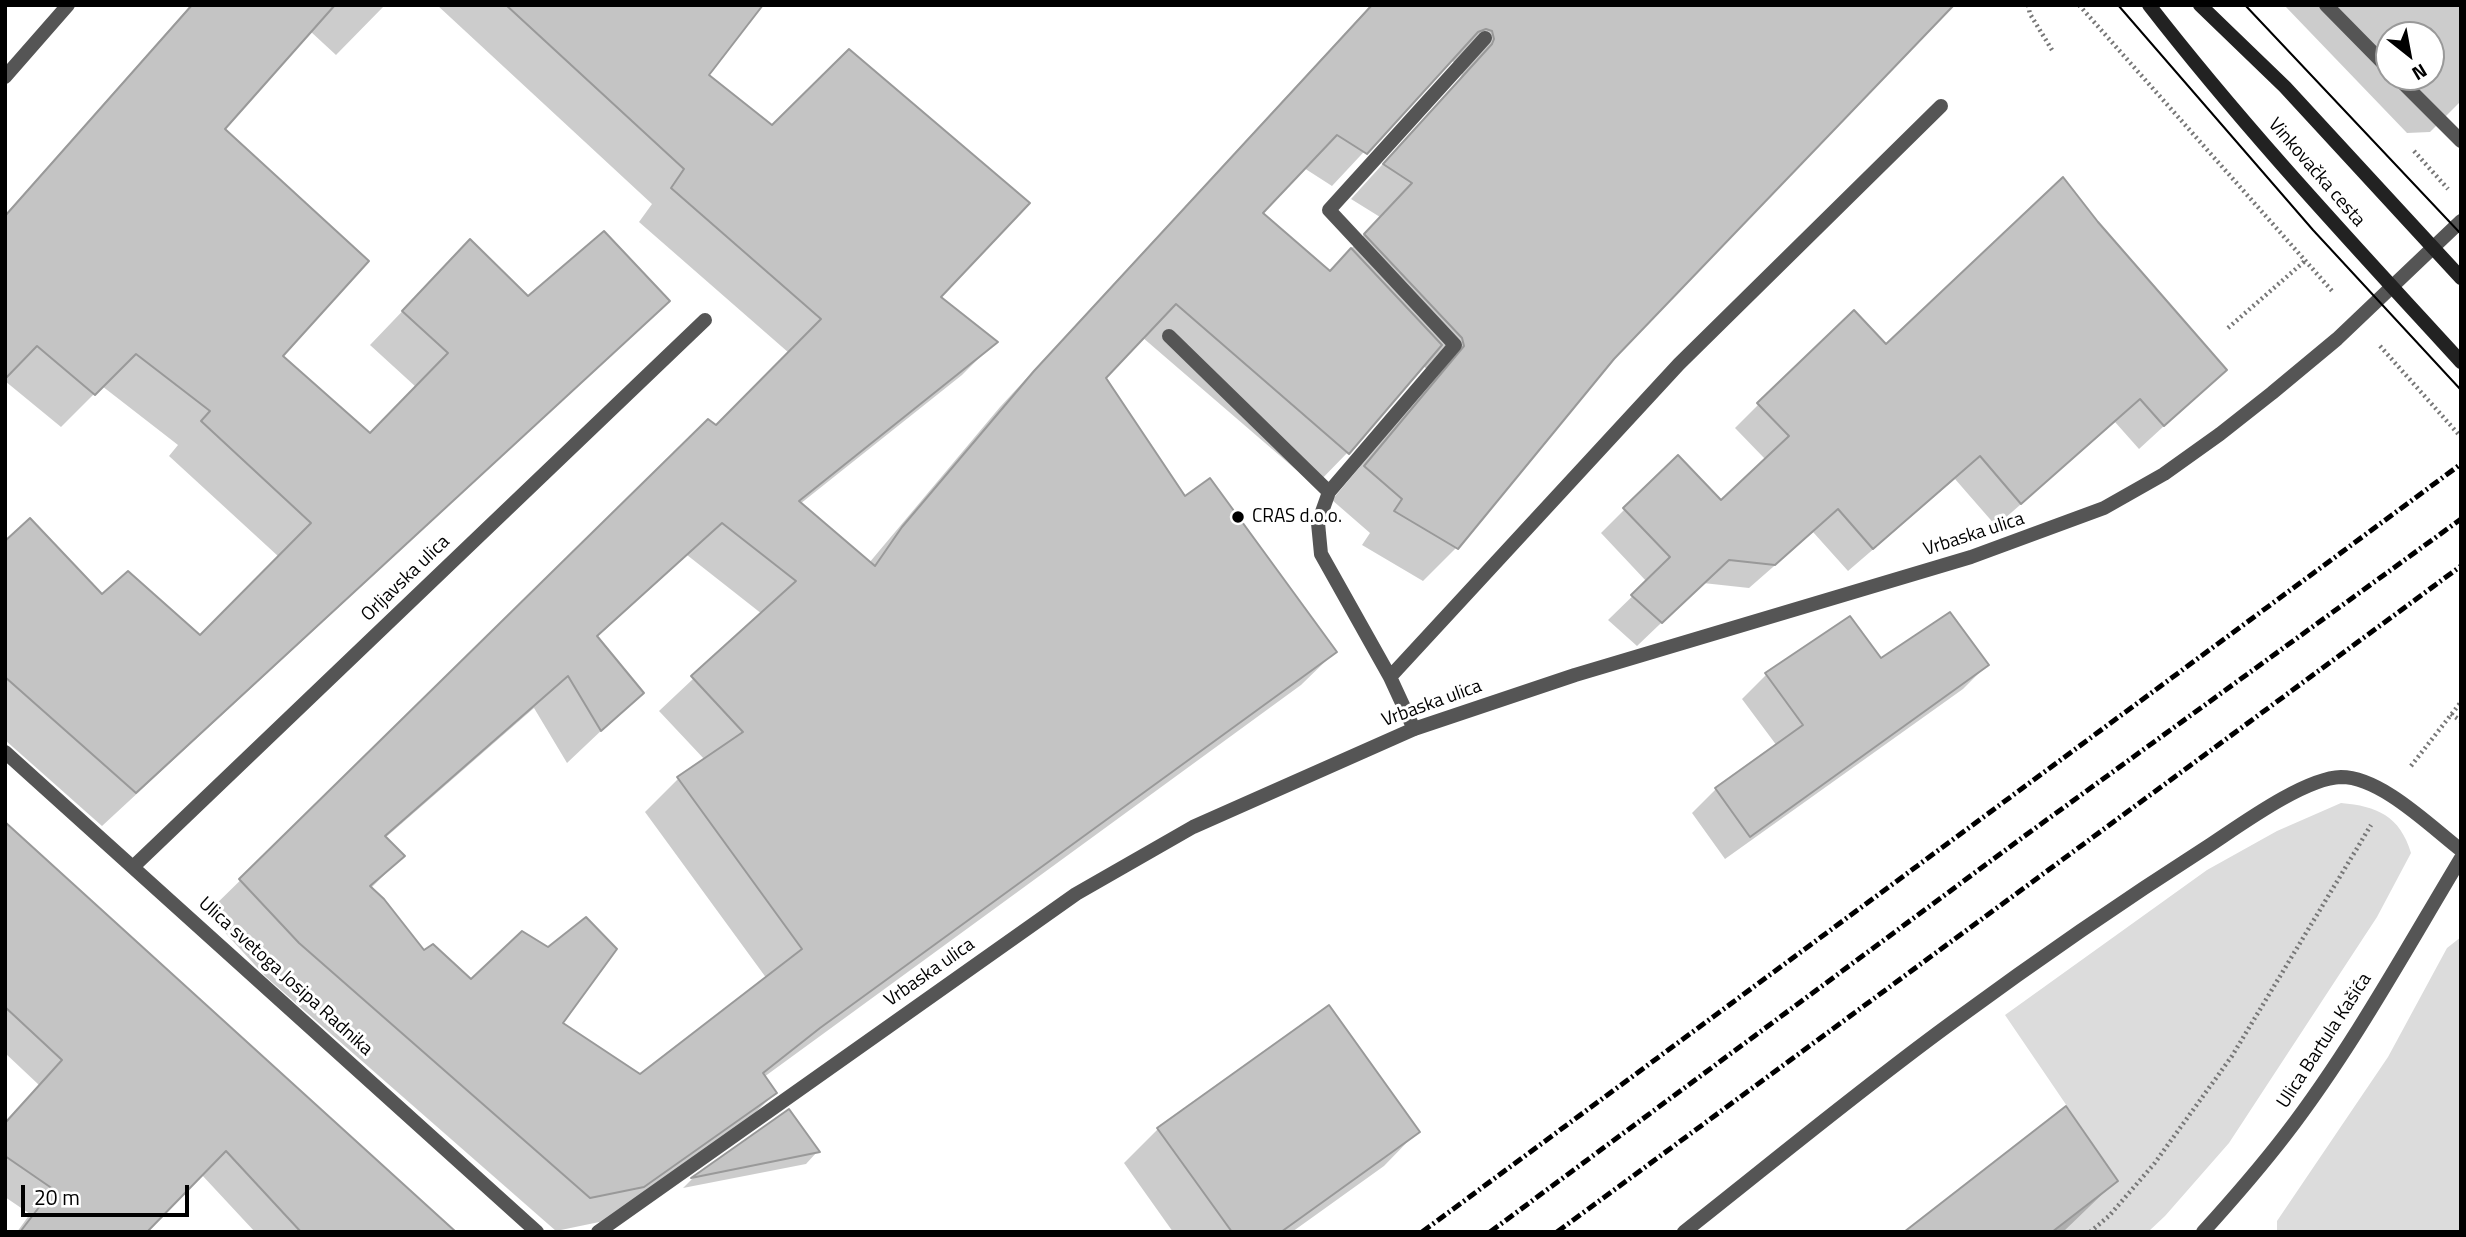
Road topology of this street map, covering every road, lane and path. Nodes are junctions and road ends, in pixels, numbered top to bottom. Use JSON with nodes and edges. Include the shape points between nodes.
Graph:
{"nodes":[{"id":1,"x":68,"y":5,"type":"edge"},
{"id":2,"x":2028,"y":5,"type":"edge"},
{"id":3,"x":2079,"y":5,"type":"edge"},
{"id":4,"x":2149,"y":5,"type":"edge"},
{"id":5,"x":2200,"y":5,"type":"edge"},
{"id":6,"x":2326,"y":5,"type":"edge"},
{"id":7,"x":1485,"y":38,"type":"dead end"},
{"id":8,"x":2052,"y":50,"type":"dead end"},
{"id":9,"x":2375,"y":55,"type":"edge"},
{"id":10,"x":5,"y":77,"type":"edge"},
{"id":11,"x":2411,"y":91,"type":"edge"},
{"id":12,"x":1941,"y":106,"type":"dead end"},
{"id":13,"x":2461,"y":141,"type":"edge"},
{"id":14,"x":2461,"y":221,"type":"edge"},
{"id":15,"x":2305,"y":260,"type":"junction"},
{"id":16,"x":2461,"y":278,"type":"edge"},
{"id":17,"x":2342,"y":302,"type":"dead end"},
{"id":18,"x":705,"y":320,"type":"dead end"},
{"id":19,"x":2228,"y":328,"type":"dead end"},
{"id":20,"x":1169,"y":336,"type":"dead end"},
{"id":21,"x":2379,"y":343,"type":"dead end"},
{"id":22,"x":2461,"y":362,"type":"edge"},
{"id":23,"x":2461,"y":437,"type":"edge"},
{"id":24,"x":1329,"y":492,"type":"junction"},
{"id":25,"x":1390,"y":677,"type":"junction"},
{"id":26,"x":2461,"y":702,"type":"edge"},
{"id":27,"x":2451,"y":714,"type":"junction"},
{"id":28,"x":2461,"y":721,"type":"edge"},
{"id":29,"x":1414,"y":729,"type":"junction"},
{"id":30,"x":5,"y":752,"type":"edge"},
{"id":31,"x":2389,"y":794,"type":"junction"},
{"id":32,"x":2461,"y":850,"type":"edge"},
{"id":33,"x":2461,"y":858,"type":"edge"},
{"id":34,"x":134,"y":866,"type":"junction"},
{"id":35,"x":537,"y":1232,"type":"edge"},
{"id":36,"x":598,"y":1232,"type":"edge"},
{"id":37,"x":1684,"y":1232,"type":"edge"},
{"id":38,"x":2090,"y":1232,"type":"edge"},
{"id":39,"x":2203,"y":1232,"type":"edge"}],
"edges":[{"from":1,"to":10,"type":"street"},
{"from":2,"to":8,"type":"path"},
{"from":3,"to":15,"type":"path"},
{"from":4,"to":22,"type":"main road","name":"Vinkovačka cesta","via":[[2193,62]]},
{"from":5,"to":16,"type":"main road","name":"Vinkovačka cesta","via":[[2285,87]]},
{"from":6,"to":9,"type":"street"},
{"from":7,"to":24,"type":"street","via":[[1329,210],[1455,345]]},
{"from":11,"to":13,"type":"street"},
{"from":12,"to":25,"type":"street","via":[[1679,365]]},
{"from":14,"to":29,"type":"street","name":"Vrbaska ulica","via":[[2337,339],[2221,434],[2105,508],[1971,557],[1612,664]]},
{"from":15,"to":17,"type":"path"},
{"from":15,"to":19,"type":"path"},
{"from":18,"to":34,"type":"street","name":"Orljavska ulica"},
{"from":20,"to":24,"type":"street"},
{"from":21,"to":23,"type":"path"},
{"from":24,"to":25,"type":"street","via":[[1318,523],[1321,554]]},
{"from":25,"to":29,"type":"street"},
{"from":26,"to":27,"type":"path"},
{"from":27,"to":28,"type":"path"},
{"from":27,"to":31,"type":"path"},
{"from":29,"to":36,"type":"street","name":"Vrbaska ulica","via":[[1193,827],[1076,894]]},
{"from":30,"to":34,"type":"street","name":"Ulica svetoga Josipa Radnika"},
{"from":31,"to":32,"type":"street"},
{"from":31,"to":37,"type":"street","via":[[2358,778],[2338,777],[2310,784],[2249,820],[2137,891],[1953,1021]]},
{"from":31,"to":38,"type":"path","via":[[2232,1056],[2154,1164]]},
{"from":33,"to":39,"type":"street","name":"Ulica Bartula Kašića","via":[[2288,1133]]},
{"from":34,"to":35,"type":"street","name":"Ulica svetoga Josipa Radnika"}]}
